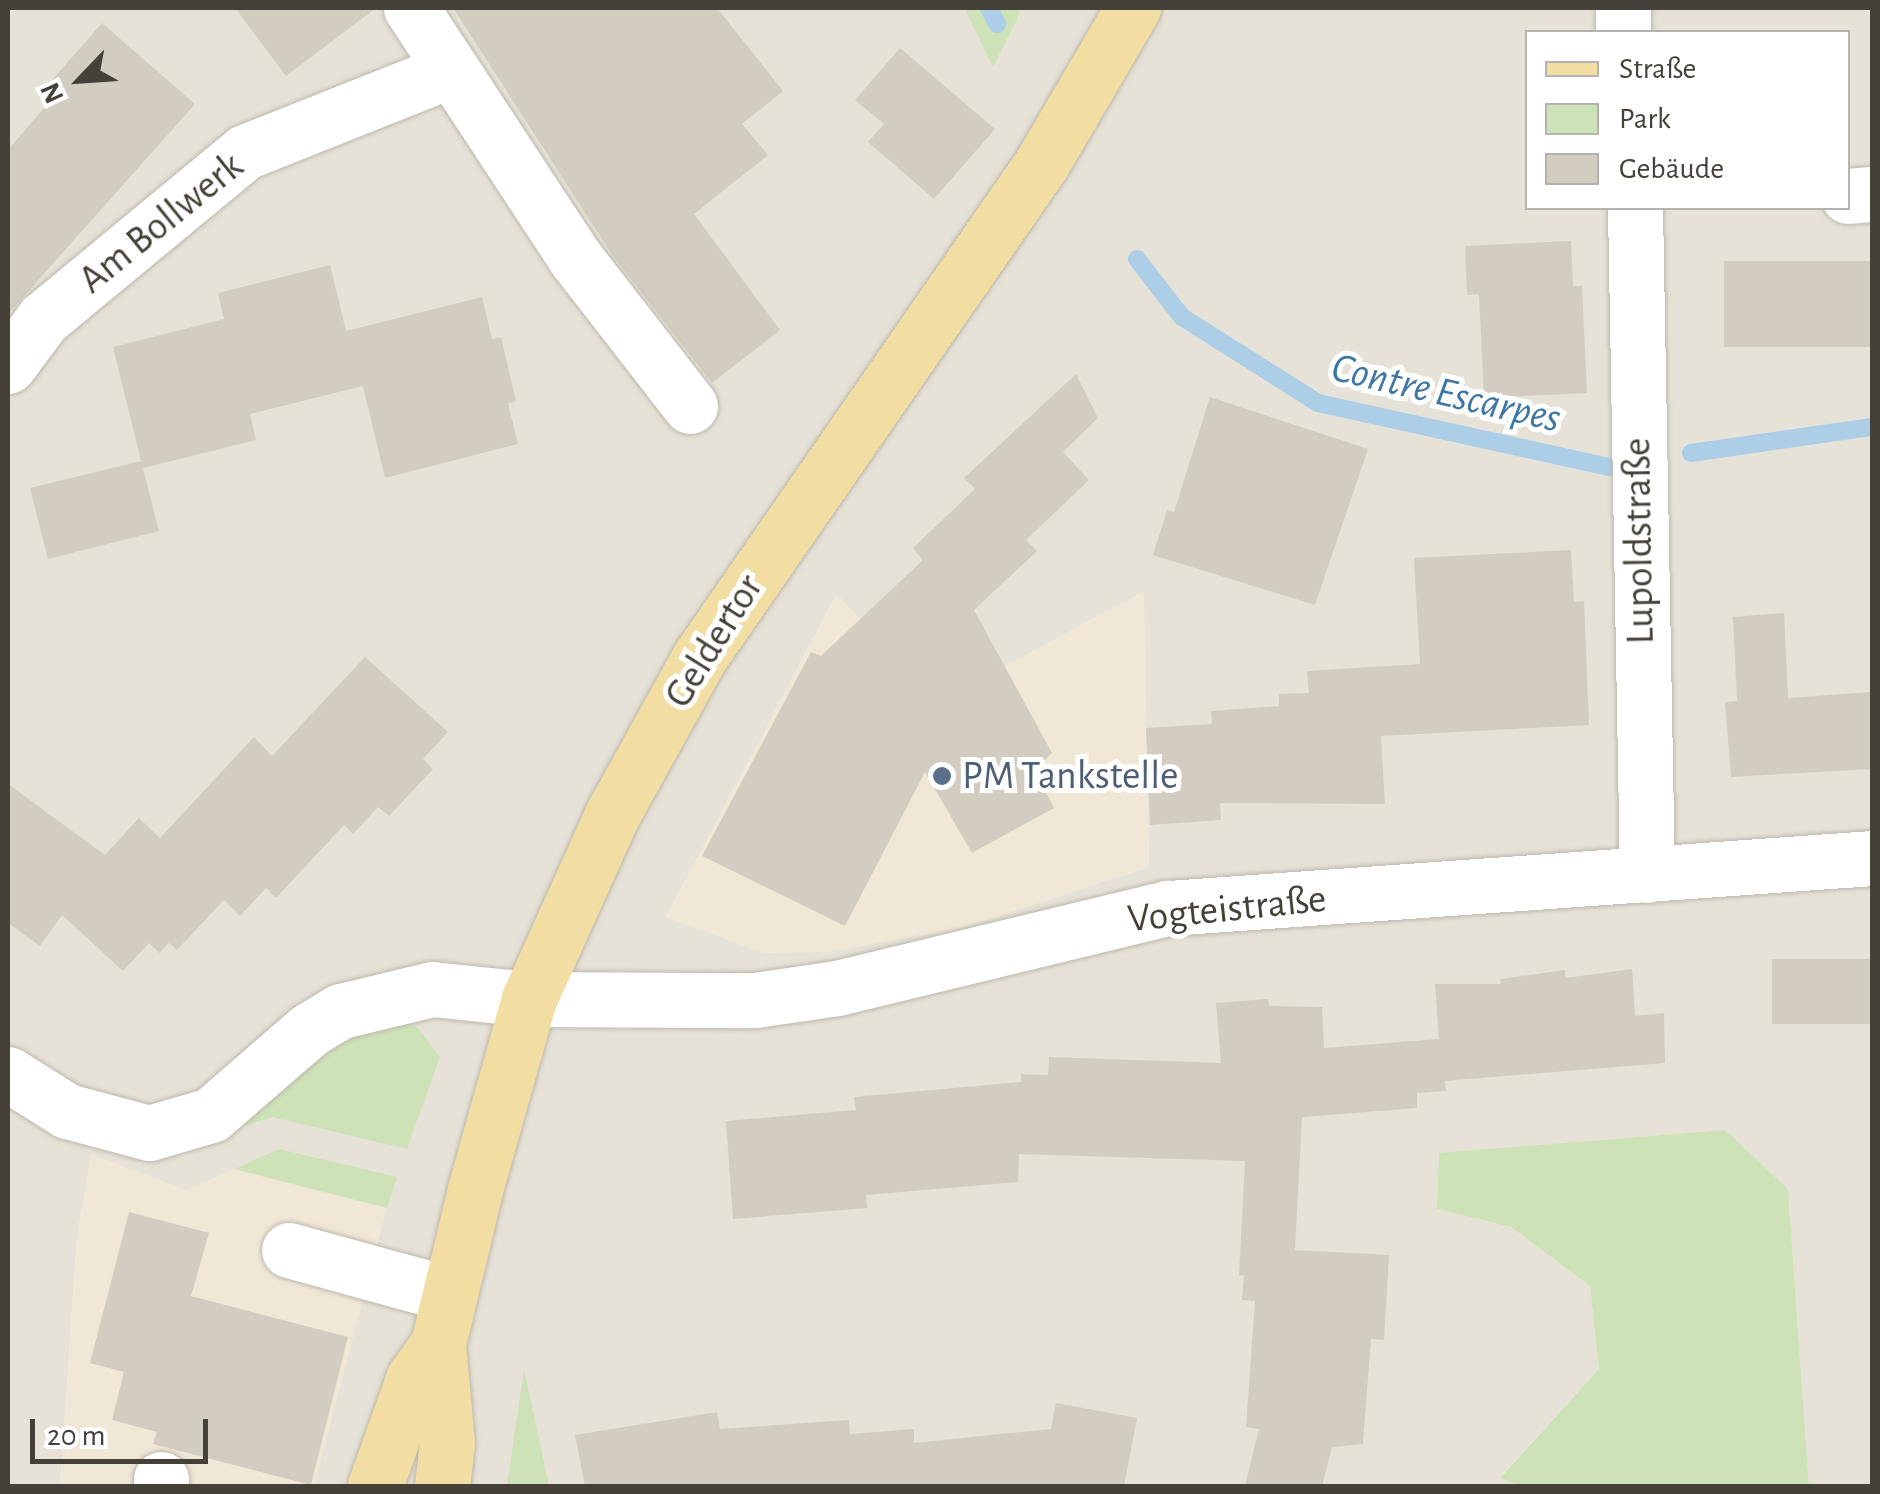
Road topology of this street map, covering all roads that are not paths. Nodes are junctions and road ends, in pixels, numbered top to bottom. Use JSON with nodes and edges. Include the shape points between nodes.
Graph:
{"nodes":[{"id":1,"x":411,"y":8,"type":"edge"},
{"id":2,"x":1133,"y":8,"type":"edge"},
{"id":3,"x":451,"y":70,"type":"junction"},
{"id":4,"x":1635,"y":210,"type":"edge"},
{"id":5,"x":8,"y":366,"type":"edge"},
{"id":6,"x":690,"y":406,"type":"dead end"},
{"id":7,"x":1872,"y":858,"type":"edge"},
{"id":8,"x":1647,"y":875,"type":"junction"},
{"id":9,"x":529,"y":999,"type":"junction"},
{"id":10,"x":8,"y":1074,"type":"edge"},
{"id":11,"x":289,"y":1250,"type":"dead end"},
{"id":12,"x":444,"y":1318,"type":"junction"},
{"id":13,"x":374,"y":1486,"type":"edge"},
{"id":14,"x":442,"y":1486,"type":"edge"}],
"edges":[{"from":1,"to":3,"type":"street"},
{"from":2,"to":9,"type":"main road","name":"Geldertor","via":[[1042,163],[699,658],[612,814]]},
{"from":3,"to":5,"type":"street","name":"Am Bollwerk","via":[[245,152],[43,319]]},
{"from":3,"to":6,"type":"street","via":[[576,259]]},
{"from":4,"to":8,"type":"street","name":"Lupoldstraße"},
{"from":7,"to":8,"type":"street","name":"Vogteistraße"},
{"from":8,"to":9,"type":"street","name":"Vogteistraße","via":[[1168,908],[837,988],[755,1000]]},
{"from":9,"to":10,"type":"street","name":"Vogteistraße","via":[[432,988],[373,999],[309,1030],[210,1115],[149,1133],[67,1111]]},
{"from":9,"to":12,"type":"main road","name":"Geldertor"},
{"from":11,"to":12,"type":"street"},
{"from":12,"to":13,"type":"main road","name":"Geldertor","via":[[413,1379]]},
{"from":12,"to":14,"type":"main road","name":"Geldertor"}]}
